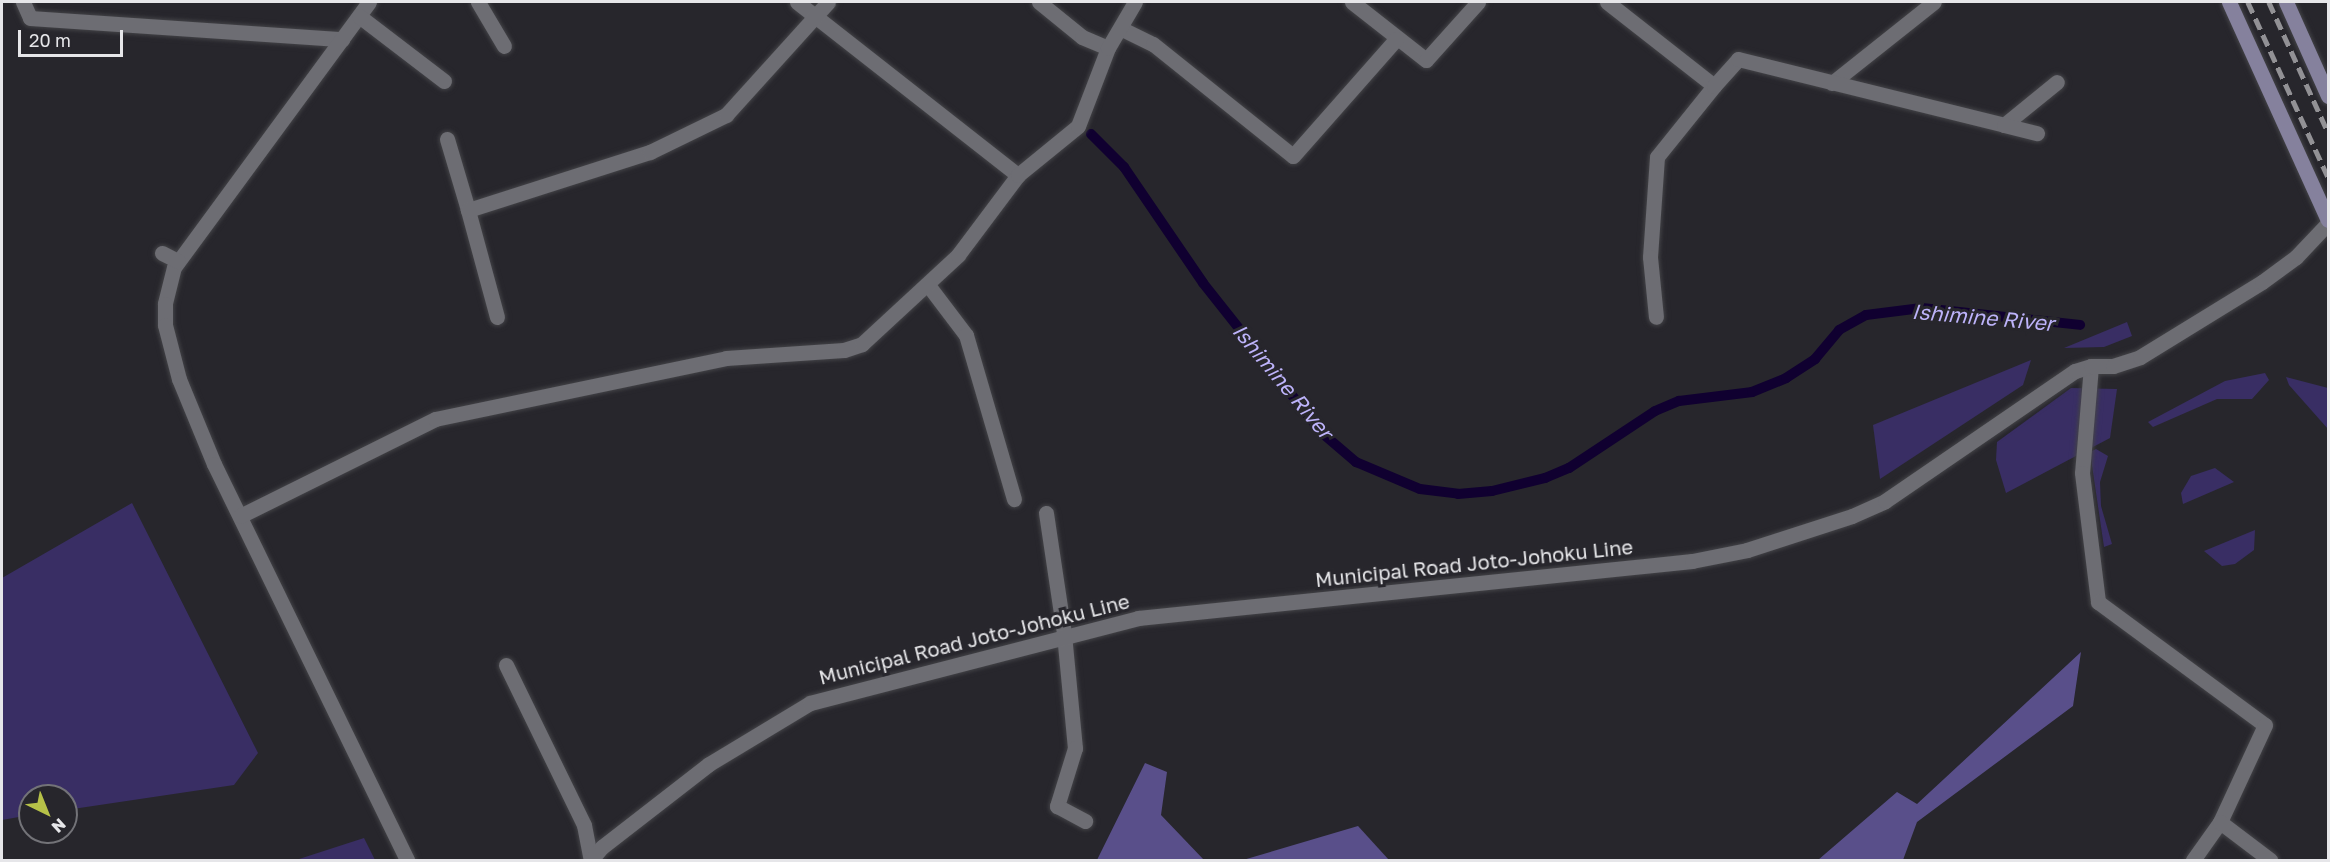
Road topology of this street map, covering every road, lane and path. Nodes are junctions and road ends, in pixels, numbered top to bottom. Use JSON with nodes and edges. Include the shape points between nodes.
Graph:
{"nodes":[{"id":1,"x":23,"y":2,"type":"edge"},
{"id":2,"x":369,"y":2,"type":"edge"},
{"id":3,"x":478,"y":2,"type":"edge"},
{"id":4,"x":797,"y":2,"type":"edge"},
{"id":5,"x":828,"y":2,"type":"edge"},
{"id":6,"x":1039,"y":2,"type":"edge"},
{"id":7,"x":1135,"y":2,"type":"edge"},
{"id":8,"x":1352,"y":2,"type":"edge"},
{"id":9,"x":1478,"y":2,"type":"edge"},
{"id":10,"x":1607,"y":2,"type":"edge"},
{"id":11,"x":1934,"y":2,"type":"edge"},
{"id":12,"x":2229,"y":2,"type":"edge"},
{"id":13,"x":2286,"y":2,"type":"edge"},
{"id":14,"x":359,"y":16,"type":"junction"},
{"id":15,"x":816,"y":16,"type":"junction"},
{"id":16,"x":1122,"y":28,"type":"junction"},
{"id":17,"x":342,"y":39,"type":"junction"},
{"id":18,"x":1396,"y":39,"type":"junction"},
{"id":19,"x":504,"y":46,"type":"dead end"},
{"id":20,"x":1107,"y":48,"type":"junction"},
{"id":21,"x":444,"y":81,"type":"dead end"},
{"id":22,"x":2057,"y":82,"type":"dead end"},
{"id":23,"x":1832,"y":83,"type":"junction"},
{"id":24,"x":1714,"y":86,"type":"junction"},
{"id":25,"x":2328,"y":96,"type":"edge"},
{"id":26,"x":2004,"y":125,"type":"junction"},
{"id":27,"x":2037,"y":133,"type":"dead end"},
{"id":28,"x":447,"y":139,"type":"dead end"},
{"id":29,"x":1018,"y":175,"type":"junction"},
{"id":30,"x":468,"y":210,"type":"junction"},
{"id":31,"x":2328,"y":221,"type":"edge"},
{"id":32,"x":162,"y":254,"type":"dead end"},
{"id":33,"x":178,"y":261,"type":"junction"},
{"id":34,"x":928,"y":285,"type":"junction"},
{"id":35,"x":497,"y":317,"type":"dead end"},
{"id":36,"x":1656,"y":317,"type":"dead end"},
{"id":37,"x":2091,"y":366,"type":"junction"},
{"id":38,"x":1014,"y":499,"type":"dead end"},
{"id":39,"x":1046,"y":513,"type":"dead end"},
{"id":40,"x":240,"y":516,"type":"junction"},
{"id":41,"x":1064,"y":634,"type":"junction"},
{"id":42,"x":506,"y":665,"type":"dead end"},
{"id":43,"x":1085,"y":821,"type":"dead end"},
{"id":44,"x":2220,"y":822,"type":"junction"},
{"id":45,"x":407,"y":861,"type":"edge"},
{"id":46,"x":591,"y":861,"type":"edge"},
{"id":47,"x":2193,"y":861,"type":"edge"},
{"id":48,"x":2270,"y":861,"type":"edge"}],
"edges":[{"from":1,"to":17,"type":"street","via":[[30,18]]},
{"from":2,"to":14,"type":"street"},
{"from":3,"to":19,"type":"street"},
{"from":4,"to":15,"type":"street"},
{"from":5,"to":15,"type":"street"},
{"from":6,"to":20,"type":"street","via":[[1082,37]]},
{"from":7,"to":16,"type":"street"},
{"from":8,"to":18,"type":"street"},
{"from":9,"to":18,"type":"street","via":[[1426,60]]},
{"from":10,"to":24,"type":"street"},
{"from":11,"to":23,"type":"street"},
{"from":12,"to":31,"type":"street"},
{"from":13,"to":25,"type":"street"},
{"from":14,"to":17,"type":"street"},
{"from":14,"to":21,"type":"street"},
{"from":15,"to":29,"type":"street"},
{"from":15,"to":30,"type":"street","via":[[726,115],[650,152]]},
{"from":16,"to":18,"type":"street","via":[[1153,44],[1293,156]]},
{"from":16,"to":20,"type":"street"},
{"from":17,"to":33,"type":"street"},
{"from":20,"to":29,"type":"street","via":[[1078,126]]},
{"from":22,"to":26,"type":"street"},
{"from":23,"to":24,"type":"street","via":[[1738,59]]},
{"from":23,"to":26,"type":"street"},
{"from":24,"to":36,"type":"street","via":[[1657,157],[1650,257]]},
{"from":26,"to":27,"type":"street"},
{"from":28,"to":30,"type":"street"},
{"from":29,"to":34,"type":"street","via":[[958,255]]},
{"from":30,"to":35,"type":"street"},
{"from":31,"to":37,"type":"street","name":"Municipal Road Joto-Johoku Line","via":[[2296,257],[2262,282],[2140,357],[2113,366]]},
{"from":32,"to":33,"type":"street"},
{"from":33,"to":40,"type":"street","via":[[165,304],[169,344],[194,420]]},
{"from":34,"to":38,"type":"street","via":[[966,335]]},
{"from":34,"to":40,"type":"street","via":[[879,332],[844,350],[726,358],[435,419]]},
{"from":37,"to":41,"type":"street","name":"Municipal Road Joto-Johoku Line","via":[[2075,371],[1884,501],[1852,516],[1747,550],[1692,561],[1138,618]]},
{"from":37,"to":44,"type":"street","via":[[2082,473],[2098,602],[2265,725]]},
{"from":39,"to":41,"type":"street"},
{"from":40,"to":45,"type":"street"},
{"from":41,"to":43,"type":"street","via":[[1075,748],[1057,806]]},
{"from":41,"to":46,"type":"street","name":"Municipal Road Joto-Johoku Line","via":[[810,703],[709,764],[602,847]]},
{"from":42,"to":46,"type":"street","via":[[584,825]]},
{"from":44,"to":47,"type":"street"},
{"from":44,"to":48,"type":"street"}]}
